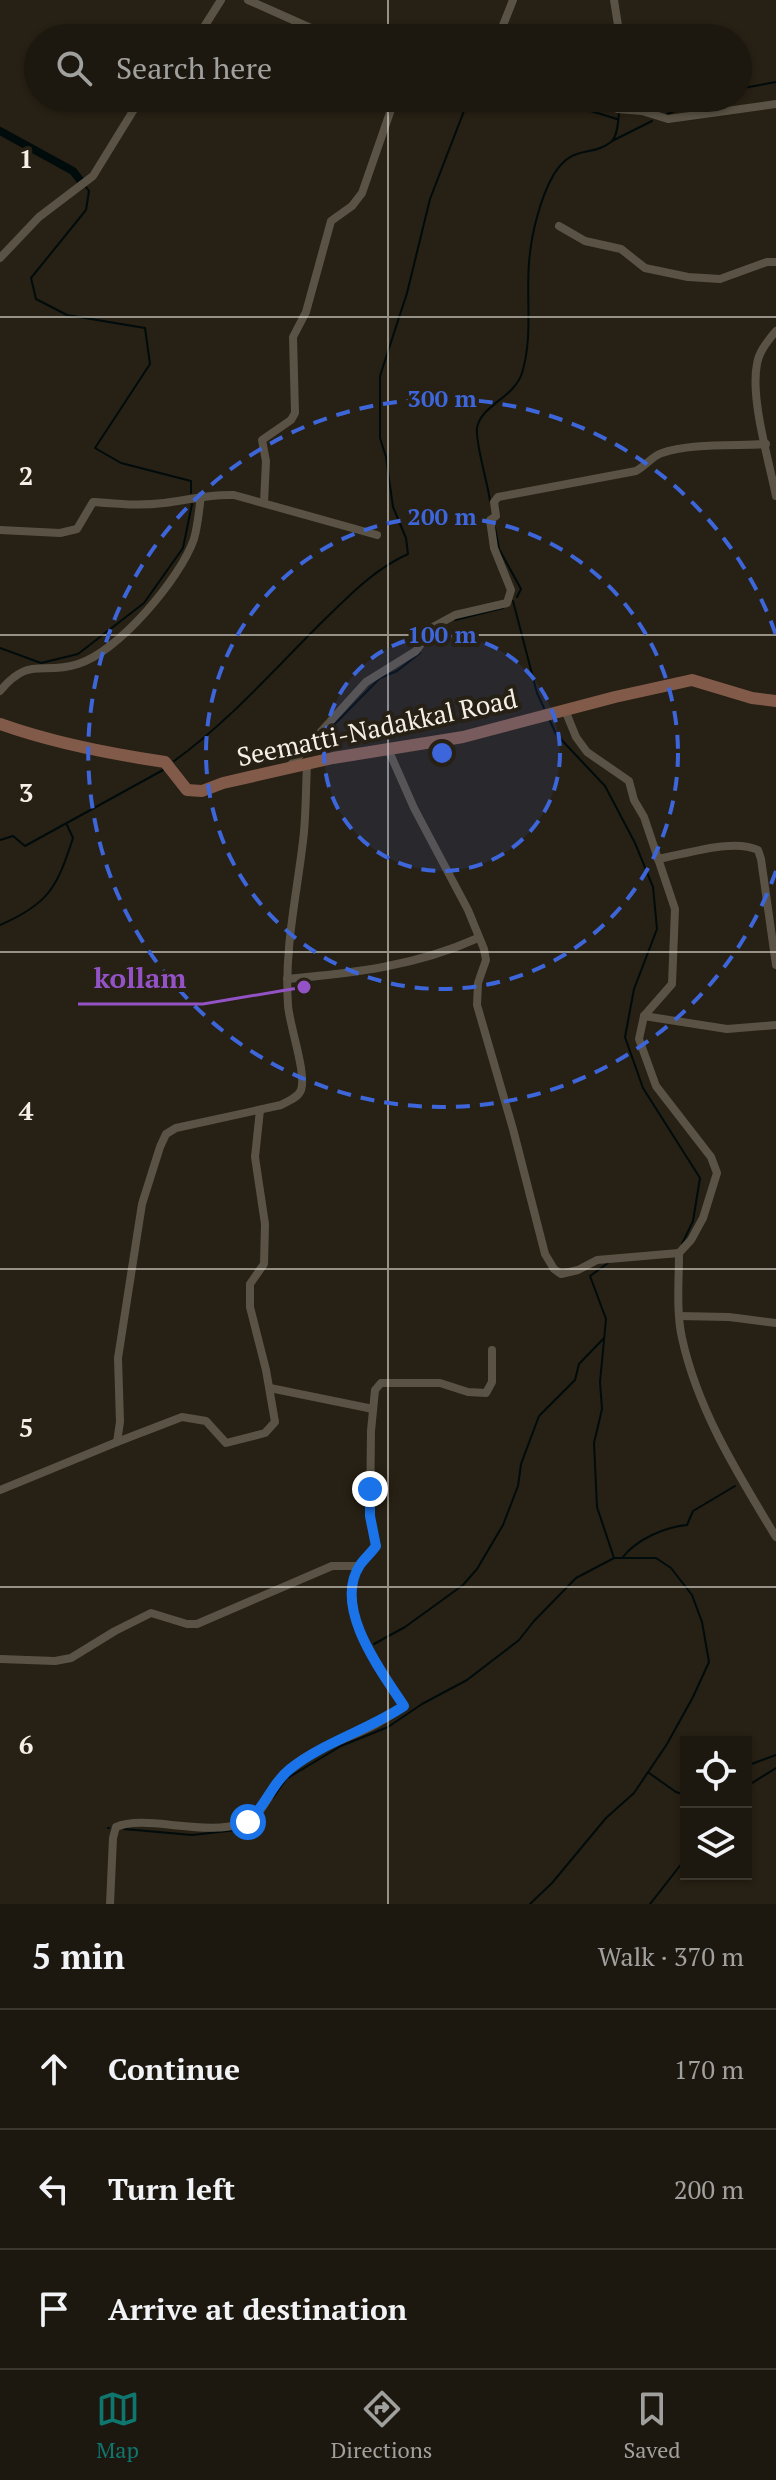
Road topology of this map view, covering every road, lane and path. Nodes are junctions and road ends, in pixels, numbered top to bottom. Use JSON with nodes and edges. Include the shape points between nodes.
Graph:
{"nodes":[{"id":1,"x":221,"y":0,"type":"edge"},
{"id":2,"x":248,"y":0,"type":"edge"},
{"id":3,"x":513,"y":0,"type":"edge"},
{"id":4,"x":614,"y":0,"type":"edge"},
{"id":5,"x":206,"y":24,"type":"edge"},
{"id":6,"x":302,"y":24,"type":"edge"},
{"id":7,"x":504,"y":24,"type":"edge"},
{"id":8,"x":618,"y":24,"type":"edge"},
{"id":9,"x":776,"y":104,"type":"edge"},
{"id":10,"x":752,"y":107,"type":"edge"},
{"id":11,"x":132,"y":112,"type":"edge"},
{"id":12,"x":390,"y":112,"type":"edge"},
{"id":13,"x":645,"y":112,"type":"edge"},
{"id":14,"x":718,"y":112,"type":"edge"},
{"id":15,"x":559,"y":226,"type":"dead end"},
{"id":16,"x":0,"y":258,"type":"edge"},
{"id":17,"x":776,"y":262,"type":"edge"},
{"id":18,"x":776,"y":331,"type":"edge"},
{"id":19,"x":766,"y":444,"type":"junction"},
{"id":20,"x":201,"y":496,"type":"junction"},
{"id":21,"x":776,"y":496,"type":"edge"},
{"id":22,"x":264,"y":503,"type":"junction"},
{"id":23,"x":0,"y":530,"type":"edge"},
{"id":24,"x":377,"y":535,"type":"dead end"},
{"id":25,"x":0,"y":691,"type":"edge"},
{"id":26,"x":776,"y":701,"type":"edge"},
{"id":27,"x":565,"y":710,"type":"junction"},
{"id":28,"x":0,"y":724,"type":"edge"},
{"id":29,"x":388,"y":749,"type":"junction"},
{"id":30,"x":307,"y":764,"type":"junction"},
{"id":31,"x":287,"y":768,"type":"junction"},
{"id":32,"x":658,"y":859,"type":"junction"},
{"id":33,"x":478,"y":938,"type":"junction"},
{"id":34,"x":776,"y":965,"type":"edge"},
{"id":35,"x":287,"y":979,"type":"junction"},
{"id":36,"x":644,"y":1016,"type":"junction"},
{"id":37,"x":776,"y":1025,"type":"edge"},
{"id":38,"x":260,"y":1110,"type":"junction"},
{"id":39,"x":679,"y":1253,"type":"junction"},
{"id":40,"x":679,"y":1316,"type":"junction"},
{"id":41,"x":776,"y":1323,"type":"edge"},
{"id":42,"x":492,"y":1350,"type":"dead end"},
{"id":43,"x":270,"y":1388,"type":"junction"},
{"id":44,"x":373,"y":1409,"type":"junction"},
{"id":45,"x":117,"y":1442,"type":"junction"},
{"id":46,"x":0,"y":1490,"type":"edge"},
{"id":47,"x":776,"y":1537,"type":"edge"},
{"id":48,"x":359,"y":1566,"type":"junction"},
{"id":49,"x":0,"y":1659,"type":"edge"},
{"id":50,"x":110,"y":1904,"type":"edge"}],
"edges":[{"from":1,"to":5,"type":"street"},
{"from":2,"to":6,"type":"street"},
{"from":3,"to":7,"type":"street"},
{"from":4,"to":8,"type":"street"},
{"from":9,"to":10,"type":"street"},
{"from":11,"to":16,"type":"street","via":[[93,176],[39,217]]},
{"from":12,"to":22,"type":"street","via":[[362,193],[331,221],[306,312],[293,337],[295,413],[262,440]]},
{"from":13,"to":14,"type":"street","via":[[668,119]]},
{"from":15,"to":17,"type":"street","via":[[585,241],[621,249],[645,268],[688,277],[720,279]]},
{"from":18,"to":19,"type":"street","via":[[757,362]]},
{"from":19,"to":21,"type":"street"},
{"from":19,"to":31,"type":"street","via":[[660,453],[636,471],[498,497],[496,516],[490,520],[494,548],[511,590],[507,603],[455,615],[433,627],[416,651],[351,697]]},
{"from":20,"to":22,"type":"street","via":[[234,495]]},
{"from":20,"to":23,"type":"street","via":[[163,504],[93,502],[77,529],[60,533]]},
{"from":20,"to":25,"type":"street","via":[[194,538],[183,563],[128,631],[77,664],[22,670]]},
{"from":22,"to":24,"type":"street"},
{"from":26,"to":27,"type":"street","name":"Seematti-Nadakkal Road","via":[[692,680]]},
{"from":27,"to":29,"type":"street","name":"Seematti-Nadakkal Road","via":[[463,737]]},
{"from":27,"to":32,"type":"street","via":[[587,752],[629,781]]},
{"from":28,"to":31,"type":"street","name":"Seematti-Nadakkal Road","via":[[165,762],[187,790],[202,791]]},
{"from":29,"to":30,"type":"street","name":"Seematti-Nadakkal Road"},
{"from":29,"to":33,"type":"street"},
{"from":30,"to":31,"type":"street","name":"Seematti-Nadakkal Road"},
{"from":30,"to":35,"type":"street"},
{"from":32,"to":34,"type":"street","via":[[734,844],[758,850]]},
{"from":32,"to":36,"type":"street","via":[[675,909],[672,984]]},
{"from":33,"to":35,"type":"street","via":[[406,963]]},
{"from":33,"to":39,"type":"street","via":[[486,960],[477,1005],[545,1254],[554,1269],[561,1274],[597,1260]]},
{"from":35,"to":38,"type":"street","via":[[301,1090],[281,1105]]},
{"from":36,"to":37,"type":"street","via":[[727,1029]]},
{"from":36,"to":39,"type":"street","via":[[639,1039],[656,1086],[711,1157],[717,1173],[703,1218]]},
{"from":38,"to":43,"type":"street","via":[[255,1157],[265,1224],[264,1264],[250,1284],[250,1307]]},
{"from":38,"to":45,"type":"street","via":[[176,1128],[160,1147],[142,1204],[118,1358]]},
{"from":39,"to":40,"type":"street"},
{"from":40,"to":41,"type":"street"},
{"from":40,"to":47,"type":"street","via":[[703,1406]]},
{"from":42,"to":44,"type":"street","via":[[492,1382],[486,1393],[440,1383],[381,1383]]},
{"from":43,"to":44,"type":"street"},
{"from":43,"to":45,"type":"street","via":[[275,1422],[265,1433],[226,1443],[206,1421],[182,1417]]},
{"from":44,"to":48,"type":"street","via":[[370,1516],[376,1546]]},
{"from":45,"to":46,"type":"street"},
{"from":48,"to":49,"type":"street","via":[[332,1566],[197,1624],[151,1613],[71,1658]]},
{"from":48,"to":50,"type":"street","via":[[352,1608],[404,1706],[288,1770],[248,1822],[208,1829],[116,1827]]}]}
